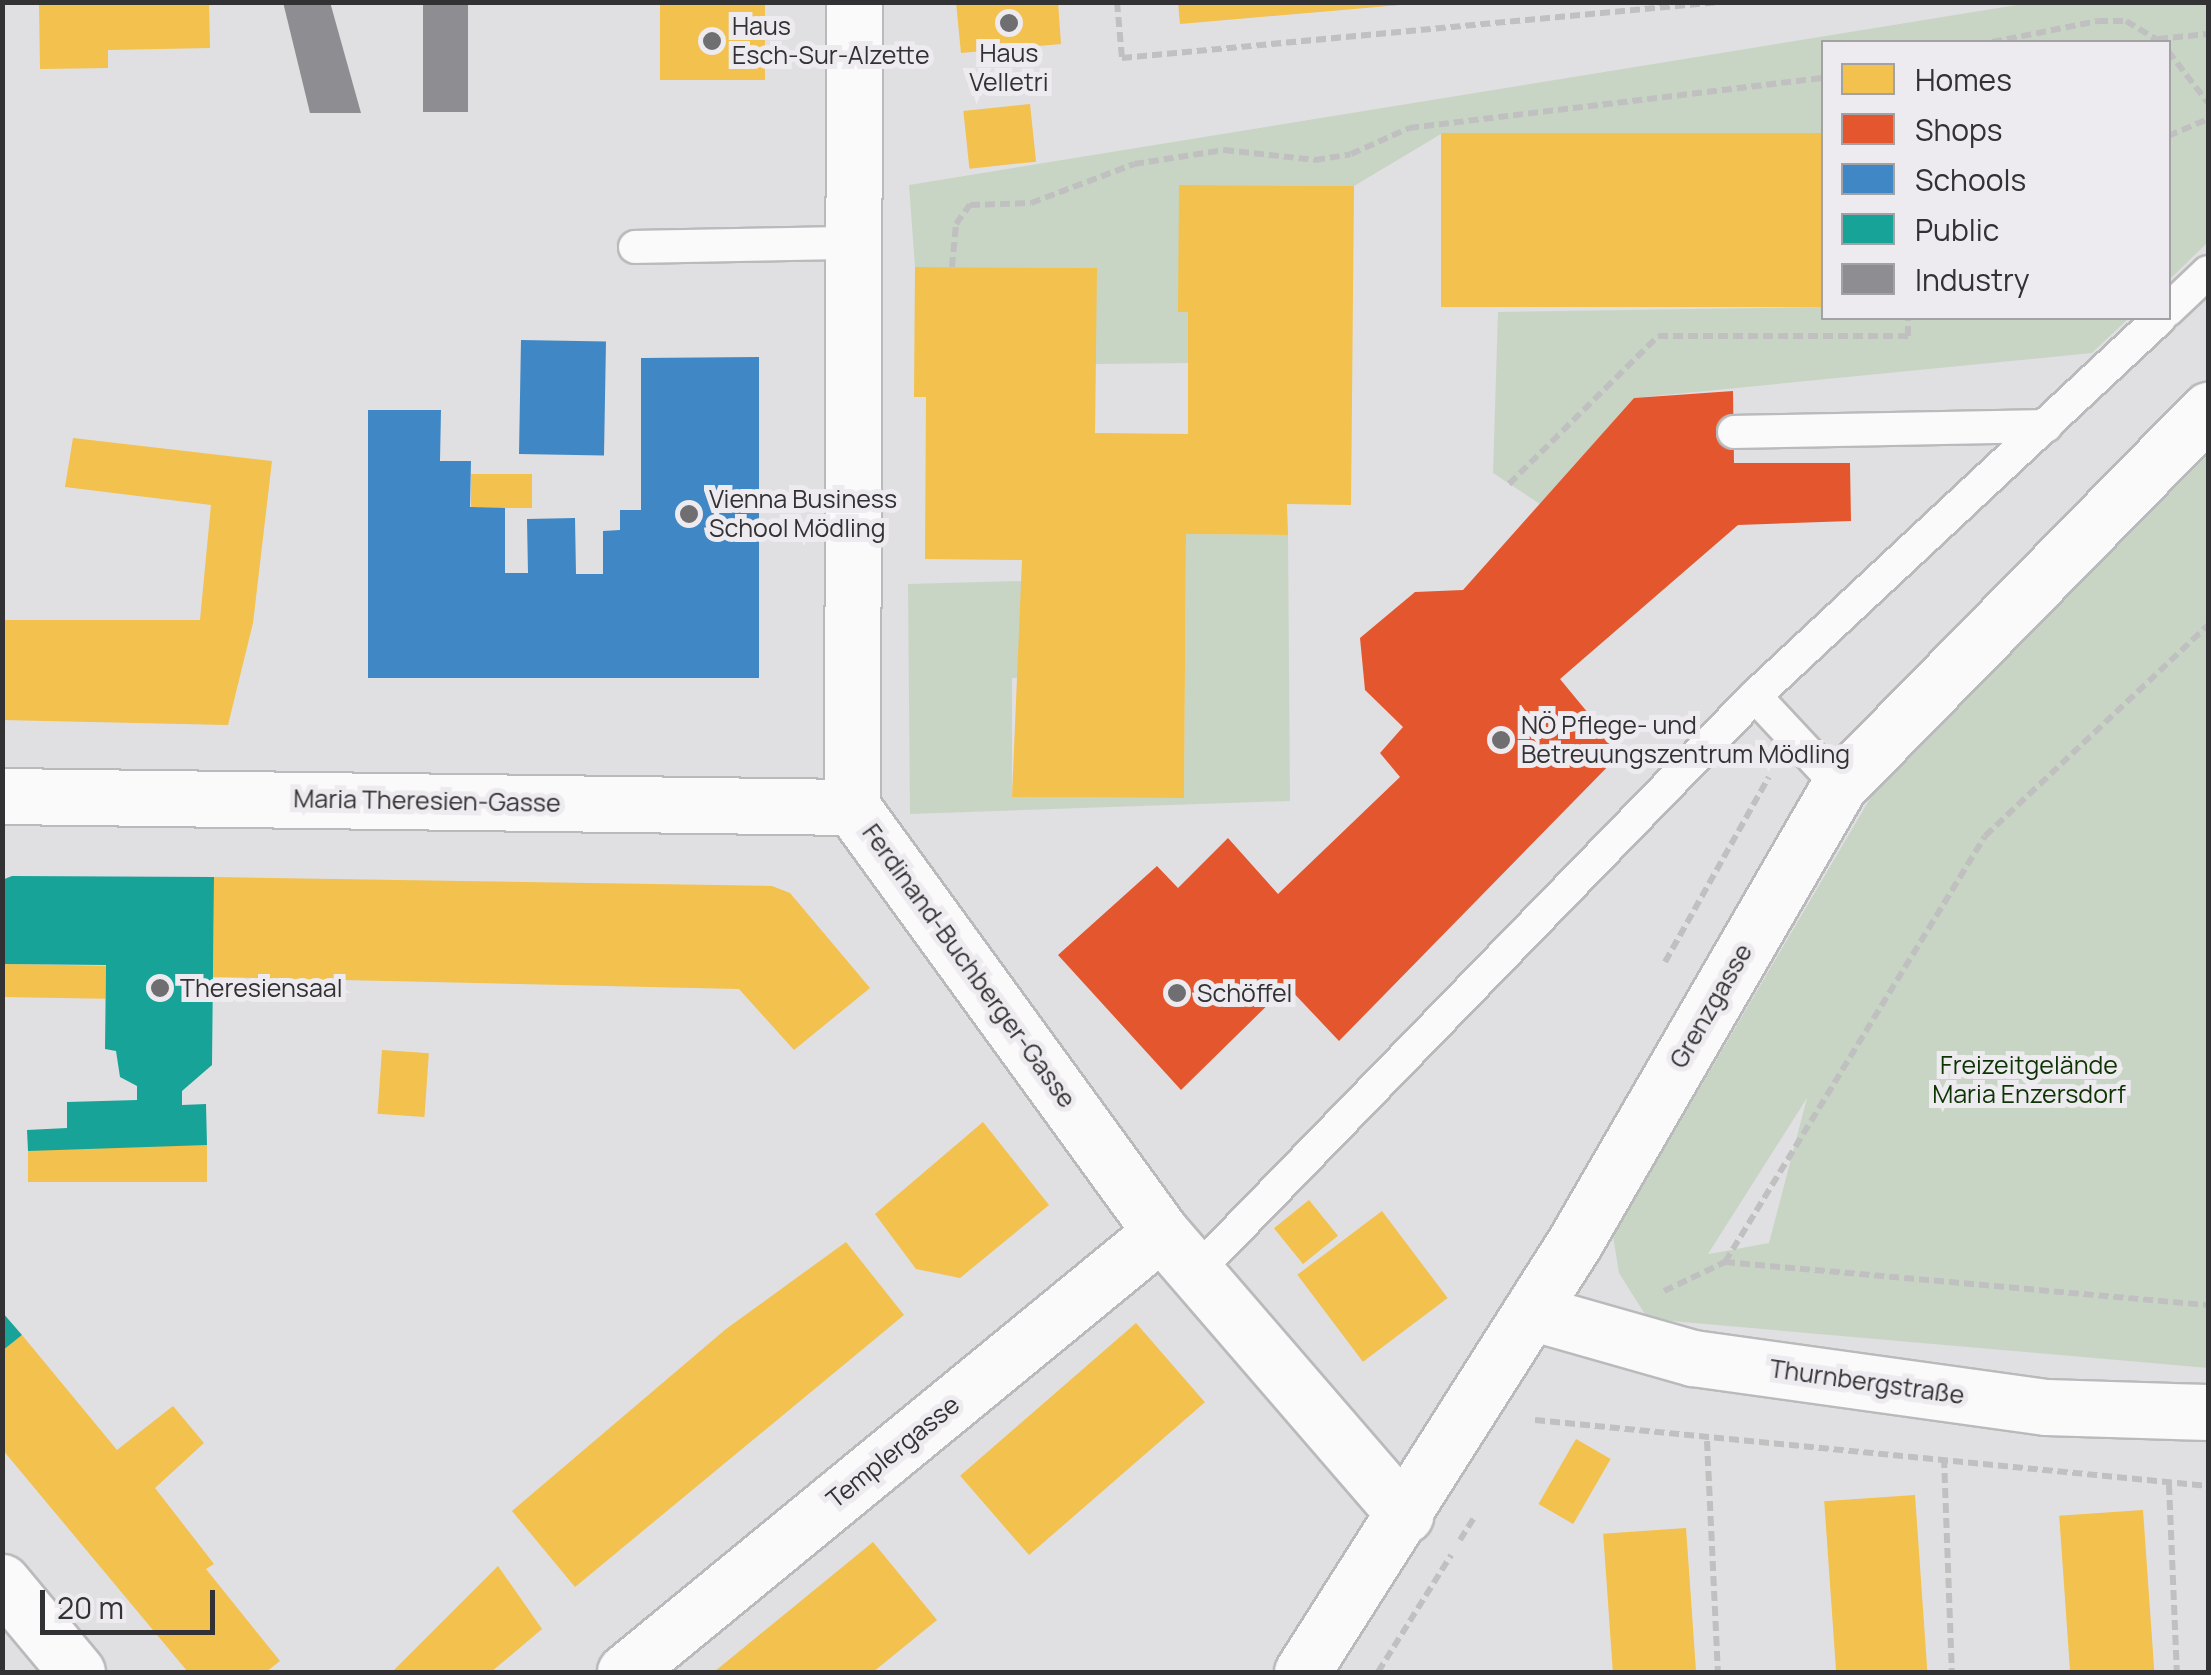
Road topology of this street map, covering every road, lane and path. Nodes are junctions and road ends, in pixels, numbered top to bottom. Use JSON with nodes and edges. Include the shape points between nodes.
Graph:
{"nodes":[{"id":1,"x":854,"y":2,"type":"edge"},
{"id":2,"x":1117,"y":2,"type":"edge"},
{"id":3,"x":1719,"y":2,"type":"edge"},
{"id":4,"x":2208,"y":34,"type":"edge"},
{"id":5,"x":2002,"y":40,"type":"edge"},
{"id":6,"x":2158,"y":40,"type":"edge"},
{"id":7,"x":2167,"y":40,"type":"edge"},
{"id":8,"x":2171,"y":55,"type":"edge"},
{"id":9,"x":1821,"y":78,"type":"edge"},
{"id":10,"x":2208,"y":103,"type":"edge"},
{"id":11,"x":2208,"y":120,"type":"edge"},
{"id":12,"x":2171,"y":135,"type":"edge"},
{"id":13,"x":853,"y":243,"type":"junction"},
{"id":14,"x":635,"y":246,"type":"dead end"},
{"id":15,"x":952,"y":268,"type":"dead end"},
{"id":16,"x":2208,"y":272,"type":"edge"},
{"id":17,"x":2171,"y":307,"type":"edge"},
{"id":18,"x":1908,"y":320,"type":"edge"},
{"id":19,"x":2158,"y":320,"type":"edge"},
{"id":20,"x":2208,"y":410,"type":"edge"},
{"id":21,"x":2046,"y":426,"type":"junction"},
{"id":22,"x":1734,"y":432,"type":"dead end"},
{"id":23,"x":1509,"y":484,"type":"dead end"},
{"id":24,"x":2208,"y":625,"type":"edge"},
{"id":25,"x":1755,"y":696,"type":"junction"},
{"id":26,"x":1839,"y":786,"type":"junction"},
{"id":27,"x":2,"y":796,"type":"edge"},
{"id":28,"x":852,"y":806,"type":"junction"},
{"id":29,"x":1161,"y":1232,"type":"junction"},
{"id":30,"x":1726,"y":1262,"type":"junction"},
{"id":31,"x":1194,"y":1274,"type":"junction"},
{"id":32,"x":2208,"y":1305,"type":"edge"},
{"id":33,"x":1531,"y":1312,"type":"junction"},
{"id":34,"x":1612,"y":1334,"type":"junction"},
{"id":35,"x":2208,"y":1412,"type":"edge"},
{"id":36,"x":1535,"y":1420,"type":"dead end"},
{"id":37,"x":1707,"y":1442,"type":"junction"},
{"id":38,"x":1944,"y":1458,"type":"junction"},
{"id":39,"x":2169,"y":1485,"type":"junction"},
{"id":40,"x":2208,"y":1486,"type":"edge"},
{"id":41,"x":1405,"y":1515,"type":"junction"},
{"id":42,"x":2,"y":1582,"type":"edge"},
{"id":43,"x":77,"y":1672,"type":"edge"},
{"id":44,"x":625,"y":1672,"type":"edge"},
{"id":45,"x":1302,"y":1672,"type":"edge"},
{"id":46,"x":1718,"y":1672,"type":"edge"},
{"id":47,"x":1952,"y":1672,"type":"edge"},
{"id":48,"x":2177,"y":1672,"type":"edge"}],
"edges":[{"from":1,"to":13,"type":"street","name":"Ferdinand-Buchberger-Gasse"},
{"from":2,"to":3,"type":"path","via":[[1122,58]]},
{"from":4,"to":7,"type":"path"},
{"from":5,"to":6,"type":"path","via":[[2098,21],[2126,22]]},
{"from":8,"to":10,"type":"path"},
{"from":9,"to":15,"type":"path","via":[[1409,128],[1351,154],[1315,160],[1224,150],[1134,164],[1030,203],[970,205],[956,224]]},
{"from":11,"to":12,"type":"path"},
{"from":13,"to":14,"type":"lane"},
{"from":13,"to":28,"type":"street","name":"Ferdinand-Buchberger-Gasse"},
{"from":16,"to":17,"type":"lane"},
{"from":18,"to":23,"type":"path","via":[[1908,336],[1658,336]]},
{"from":19,"to":21,"type":"lane"},
{"from":20,"to":26,"type":"street","name":"Grenzgasse"},
{"from":21,"to":22,"type":"lane"},
{"from":21,"to":25,"type":"lane"},
{"from":24,"to":30,"type":"path","via":[[1985,836]]},
{"from":25,"to":26,"type":"lane"},
{"from":25,"to":31,"type":"lane"},
{"from":26,"to":33,"type":"street","name":"Grenzgasse"},
{"from":27,"to":28,"type":"street","name":"Maria Theresien-Gasse"},
{"from":28,"to":29,"type":"street","name":"Ferdinand-Buchberger-Gasse"},
{"from":29,"to":31,"type":"street","name":"Ferdinand-Buchberger-Gasse"},
{"from":29,"to":44,"type":"street","name":"Templergasse"},
{"from":30,"to":32,"type":"path"},
{"from":30,"to":34,"type":"path","via":[[1681,1278]]},
{"from":31,"to":41,"type":"street","name":"Ferdinand-Buchberger-Gasse"},
{"from":33,"to":34,"type":"street","name":"Thurnbergstraße"},
{"from":33,"to":41,"type":"street","name":"Grenzgasse"},
{"from":34,"to":35,"type":"street","name":"Thurnbergstraße","via":[[1693,1358],[2046,1407]]},
{"from":36,"to":37,"type":"path"},
{"from":37,"to":38,"type":"path"},
{"from":37,"to":46,"type":"path"},
{"from":38,"to":39,"type":"path"},
{"from":38,"to":47,"type":"path"},
{"from":39,"to":40,"type":"path"},
{"from":39,"to":48,"type":"path"},
{"from":41,"to":45,"type":"street","name":"Grenzgasse"},
{"from":42,"to":43,"type":"street"}]}
